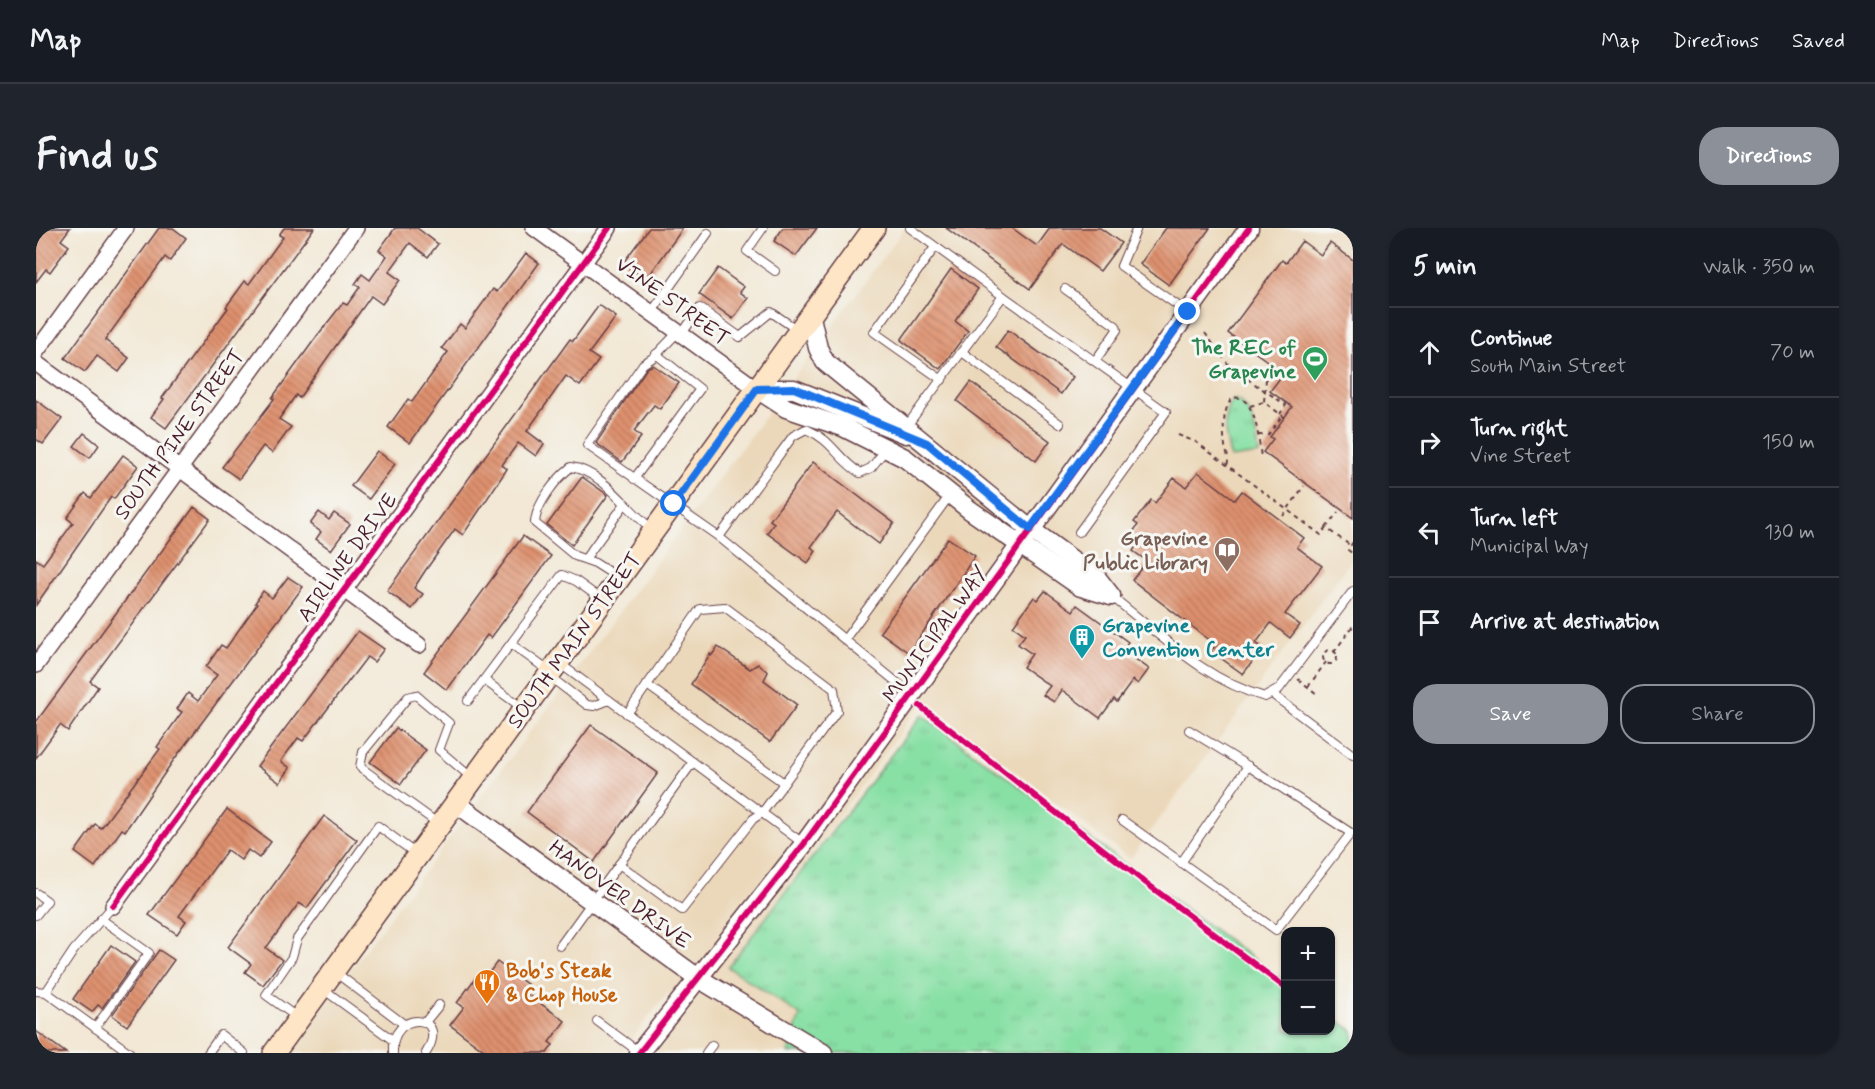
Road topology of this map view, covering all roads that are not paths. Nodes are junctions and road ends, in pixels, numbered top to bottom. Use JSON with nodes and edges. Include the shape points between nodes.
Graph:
{"nodes":[{"id":1,"x":126,"y":228,"type":"edge"},
{"id":2,"x":356,"y":228,"type":"edge"},
{"id":3,"x":534,"y":228,"type":"edge"},
{"id":4,"x":609,"y":228,"type":"edge"},
{"id":5,"x":764,"y":228,"type":"edge"},
{"id":6,"x":874,"y":228,"type":"edge"},
{"id":7,"x":910,"y":228,"type":"edge"},
{"id":8,"x":1137,"y":228,"type":"edge"},
{"id":9,"x":1249,"y":228,"type":"edge"},
{"id":10,"x":708,"y":233,"type":"dead end"},
{"id":11,"x":936,"y":247,"type":"junction"},
{"id":12,"x":583,"y":263,"type":"junction"},
{"id":13,"x":775,"y":272,"type":"dead end"},
{"id":14,"x":1065,"y":289,"type":"dead end"},
{"id":15,"x":1003,"y":296,"type":"junction"},
{"id":16,"x":1188,"y":312,"type":"junction"},
{"id":17,"x":651,"y":313,"type":"junction"},
{"id":18,"x":806,"y":325,"type":"junction"},
{"id":19,"x":679,"y":333,"type":"junction"},
{"id":20,"x":36,"y":352,"type":"edge"},
{"id":21,"x":962,"y":352,"type":"junction"},
{"id":22,"x":656,"y":354,"type":"junction"},
{"id":23,"x":1095,"y":361,"type":"junction"},
{"id":24,"x":36,"y":363,"type":"edge"},
{"id":25,"x":942,"y":380,"type":"junction"},
{"id":26,"x":1133,"y":388,"type":"junction"},
{"id":27,"x":757,"y":389,"type":"junction"},
{"id":28,"x":1060,"y":423,"type":"dead end"},
{"id":29,"x":906,"y":427,"type":"junction"},
{"id":30,"x":927,"y":443,"type":"junction"},
{"id":31,"x":887,"y":448,"type":"junction"},
{"id":32,"x":179,"y":468,"type":"junction"},
{"id":33,"x":634,"y":479,"type":"junction"},
{"id":34,"x":950,"y":494,"type":"junction"},
{"id":35,"x":674,"y":504,"type":"junction"},
{"id":36,"x":624,"y":505,"type":"junction"},
{"id":37,"x":1030,"y":529,"type":"junction"},
{"id":38,"x":654,"y":531,"type":"junction"},
{"id":39,"x":1078,"y":532,"type":"dead end"},
{"id":40,"x":719,"y":537,"type":"junction"},
{"id":41,"x":1019,"y":544,"type":"junction"},
{"id":42,"x":585,"y":559,"type":"junction"},
{"id":43,"x":619,"y":579,"type":"junction"},
{"id":44,"x":344,"y":590,"type":"junction"},
{"id":45,"x":1353,"y":591,"type":"edge"},
{"id":46,"x":1112,"y":596,"type":"junction"},
{"id":47,"x":603,"y":601,"type":"junction"},
{"id":48,"x":845,"y":639,"type":"junction"},
{"id":49,"x":511,"y":644,"type":"junction"},
{"id":50,"x":419,"y":645,"type":"dead end"},
{"id":51,"x":36,"y":665,"type":"edge"},
{"id":52,"x":552,"y":671,"type":"junction"},
{"id":53,"x":484,"y":680,"type":"junction"},
{"id":54,"x":647,"y":685,"type":"junction"},
{"id":55,"x":911,"y":694,"type":"junction"},
{"id":56,"x":1272,"y":694,"type":"junction"},
{"id":57,"x":609,"y":700,"type":"junction"},
{"id":58,"x":468,"y":701,"type":"dead end"},
{"id":59,"x":524,"y":709,"type":"junction"},
{"id":60,"x":627,"y":714,"type":"junction"},
{"id":61,"x":1189,"y":730,"type":"dead end"},
{"id":62,"x":1353,"y":755,"type":"edge"},
{"id":63,"x":693,"y":762,"type":"junction"},
{"id":64,"x":1248,"y":766,"type":"junction"},
{"id":65,"x":473,"y":779,"type":"junction"},
{"id":66,"x":784,"y":783,"type":"junction"},
{"id":67,"x":456,"y":803,"type":"junction"},
{"id":68,"x":762,"y":813,"type":"junction"},
{"id":69,"x":1122,"y":820,"type":"dead end"},
{"id":70,"x":440,"y":825,"type":"junction"},
{"id":71,"x":804,"y":844,"type":"junction"},
{"id":72,"x":418,"y":855,"type":"junction"},
{"id":73,"x":1181,"y":863,"type":"junction"},
{"id":74,"x":619,"y":864,"type":"junction"},
{"id":75,"x":36,"y":893,"type":"edge"},
{"id":76,"x":592,"y":902,"type":"junction"},
{"id":77,"x":113,"y":906,"type":"joint"},
{"id":78,"x":36,"y":915,"type":"edge"},
{"id":79,"x":101,"y":919,"type":"junction"},
{"id":80,"x":560,"y":946,"type":"dead end"},
{"id":81,"x":698,"y":978,"type":"junction"},
{"id":82,"x":328,"y":980,"type":"junction"},
{"id":83,"x":36,"y":991,"type":"edge"},
{"id":84,"x":45,"y":992,"type":"junction"},
{"id":85,"x":439,"y":1005,"type":"dead end"},
{"id":86,"x":299,"y":1019,"type":"junction"},
{"id":87,"x":426,"y":1021,"type":"junction"},
{"id":88,"x":597,"y":1021,"type":"dead end"},
{"id":89,"x":405,"y":1025,"type":"junction"},
{"id":90,"x":95,"y":1028,"type":"junction"},
{"id":91,"x":394,"y":1041,"type":"junction"},
{"id":92,"x":712,"y":1045,"type":"dead end"},
{"id":93,"x":130,"y":1053,"type":"edge"},
{"id":94,"x":208,"y":1053,"type":"edge"},
{"id":95,"x":244,"y":1053,"type":"edge"},
{"id":96,"x":274,"y":1053,"type":"edge"},
{"id":97,"x":393,"y":1053,"type":"edge"},
{"id":98,"x":426,"y":1053,"type":"edge"},
{"id":99,"x":640,"y":1053,"type":"edge"},
{"id":100,"x":706,"y":1053,"type":"edge"},
{"id":101,"x":823,"y":1053,"type":"edge"}],
"edges":[{"from":1,"to":20,"type":"street"},
{"from":2,"to":32,"type":"street","name":"SOUTH PINE STREET"},
{"from":3,"to":12,"type":"street","name":"VINE STREET"},
{"from":4,"to":12,"type":"street","name":"AIRLINE DRIVE"},
{"from":5,"to":13,"type":"lane","via":[[747,251]]},
{"from":6,"to":18,"type":"main road","name":"SOUTH MAIN STREET"},
{"from":7,"to":11,"type":"lane"},
{"from":8,"to":16,"type":"lane","via":[[1121,266]]},
{"from":9,"to":16,"type":"street","name":"MUNICIPAL WAY"},
{"from":10,"to":17,"type":"lane"},
{"from":11,"to":15,"type":"lane"},
{"from":11,"to":25,"type":"lane","via":[[874,332]]},
{"from":12,"to":17,"type":"street","name":"VINE STREET"},
{"from":12,"to":44,"type":"street","name":"AIRLINE DRIVE"},
{"from":14,"to":23,"type":"lane","via":[[1116,326]]},
{"from":15,"to":21,"type":"lane"},
{"from":15,"to":23,"type":"lane"},
{"from":16,"to":26,"type":"street","name":"MUNICIPAL WAY"},
{"from":17,"to":19,"type":"street","name":"VINE STREET"},
{"from":18,"to":19,"type":"lane","via":[[771,312],[740,337],[700,308]]},
{"from":18,"to":27,"type":"main road","name":"SOUTH MAIN STREET"},
{"from":18,"to":29,"type":"street","via":[[825,362]]},
{"from":19,"to":22,"type":"lane"},
{"from":19,"to":27,"type":"street","name":"VINE STREET"},
{"from":21,"to":25,"type":"lane"},
{"from":21,"to":28,"type":"lane"},
{"from":22,"to":33,"type":"lane","via":[[700,389]]},
{"from":22,"to":33,"type":"lane","via":[[643,364],[586,445]]},
{"from":23,"to":26,"type":"lane"},
{"from":24,"to":32,"type":"street"},
{"from":25,"to":29,"type":"lane"},
{"from":26,"to":37,"type":"street","name":"MUNICIPAL WAY"},
{"from":26,"to":39,"type":"lane","via":[[1166,412]]},
{"from":27,"to":30,"type":"street","via":[[794,388]]},
{"from":27,"to":31,"type":"street","name":"VINE STREET","via":[[786,408],[843,427]]},
{"from":27,"to":35,"type":"main road","name":"SOUTH MAIN STREET"},
{"from":29,"to":30,"type":"street"},
{"from":30,"to":37,"type":"street"},
{"from":31,"to":34,"type":"street","name":"VINE STREET"},
{"from":31,"to":40,"type":"lane","via":[[871,468],[860,473],[848,465],[824,436],[806,429],[794,436]]},
{"from":32,"to":44,"type":"street"},
{"from":32,"to":51,"type":"street","name":"SOUTH PINE STREET"},
{"from":33,"to":35,"type":"lane"},
{"from":34,"to":41,"type":"street","name":"VINE STREET"},
{"from":34,"to":48,"type":"lane"},
{"from":35,"to":38,"type":"main road","name":"SOUTH MAIN STREET"},
{"from":35,"to":40,"type":"lane"},
{"from":36,"to":38,"type":"lane"},
{"from":36,"to":42,"type":"lane"},
{"from":36,"to":42,"type":"lane","via":[[583,469],[571,467],[561,475],[535,513],[535,523],[575,556]]},
{"from":37,"to":41,"type":"street","name":"MUNICIPAL WAY"},
{"from":37,"to":46,"type":"street","via":[[1097,578]]},
{"from":38,"to":43,"type":"main road","name":"SOUTH MAIN STREET"},
{"from":40,"to":48,"type":"lane"},
{"from":41,"to":46,"type":"street","name":"VINE STREET","via":[[1081,587]]},
{"from":41,"to":55,"type":"street","name":"MUNICIPAL WAY"},
{"from":42,"to":43,"type":"lane"},
{"from":43,"to":47,"type":"main road","name":"SOUTH MAIN STREET"},
{"from":44,"to":50,"type":"street"},
{"from":44,"to":77,"type":"street","name":"AIRLINE DRIVE"},
{"from":45,"to":56,"type":"lane"},
{"from":46,"to":56,"type":"lane","via":[[1178,652],[1209,672],[1246,692],[1265,697]]},
{"from":47,"to":49,"type":"lane","via":[[562,575]]},
{"from":47,"to":52,"type":"main road","name":"SOUTH MAIN STREET"},
{"from":48,"to":55,"type":"lane"},
{"from":49,"to":52,"type":"lane"},
{"from":49,"to":53,"type":"lane"},
{"from":52,"to":57,"type":"lane"},
{"from":52,"to":57,"type":"lane","via":[[587,705]]},
{"from":52,"to":59,"type":"main road","name":"SOUTH MAIN STREET"},
{"from":53,"to":58,"type":"lane"},
{"from":53,"to":59,"type":"lane"},
{"from":54,"to":60,"type":"lane"},
{"from":54,"to":66,"type":"lane"},
{"from":54,"to":66,"type":"lane","via":[[700,609],[725,607],[834,689],[837,711]]},
{"from":55,"to":71,"type":"street","name":"MUNICIPAL WAY"},
{"from":56,"to":62,"type":"lane"},
{"from":57,"to":60,"type":"lane"},
{"from":59,"to":65,"type":"main road","name":"SOUTH MAIN STREET"},
{"from":60,"to":63,"type":"lane"},
{"from":61,"to":64,"type":"lane"},
{"from":63,"to":68,"type":"lane"},
{"from":63,"to":74,"type":"lane"},
{"from":64,"to":73,"type":"lane"},
{"from":64,"to":73,"type":"lane","via":[[1351,833],[1276,930]]},
{"from":65,"to":67,"type":"main road","name":"SOUTH MAIN STREET"},
{"from":65,"to":70,"type":"lane","via":[[439,750],[449,723],[416,695],[408,697],[363,752],[360,766]]},
{"from":66,"to":68,"type":"lane"},
{"from":67,"to":70,"type":"main road","name":"SOUTH MAIN STREET"},
{"from":67,"to":76,"type":"street","name":"HANOVER DRIVE"},
{"from":68,"to":71,"type":"lane"},
{"from":68,"to":74,"type":"lane","via":[[753,819],[682,910]]},
{"from":69,"to":73,"type":"lane"},
{"from":70,"to":72,"type":"main road","name":"SOUTH MAIN STREET"},
{"from":71,"to":81,"type":"street","name":"MUNICIPAL WAY"},
{"from":72,"to":82,"type":"main road","name":"SOUTH MAIN STREET"},
{"from":72,"to":86,"type":"lane","via":[[378,826],[297,939],[292,957],[266,995]]},
{"from":74,"to":76,"type":"lane"},
{"from":75,"to":78,"type":"lane","via":[[47,901]]},
{"from":76,"to":80,"type":"lane"},
{"from":76,"to":81,"type":"street","name":"HANOVER DRIVE"},
{"from":77,"to":79,"type":"lane"},
{"from":79,"to":84,"type":"lane"},
{"from":79,"to":90,"type":"lane","via":[[149,953]]},
{"from":81,"to":99,"type":"street","name":"MUNICIPAL WAY"},
{"from":81,"to":101,"type":"street","name":"HANOVER DRIVE"},
{"from":82,"to":86,"type":"main road","name":"SOUTH MAIN STREET"},
{"from":82,"to":89,"type":"lane"},
{"from":82,"to":91,"type":"lane"},
{"from":83,"to":84,"type":"lane"},
{"from":84,"to":90,"type":"lane"},
{"from":85,"to":87,"type":"lane"},
{"from":86,"to":96,"type":"main road","name":"SOUTH MAIN STREET"},
{"from":87,"to":89,"type":"lane","via":[[415,1020]]},
{"from":87,"to":98,"type":"lane","via":[[432,1035]]},
{"from":88,"to":99,"type":"lane"},
{"from":89,"to":91,"type":"lane"},
{"from":90,"to":93,"type":"lane"},
{"from":91,"to":97,"type":"lane"},
{"from":92,"to":100,"type":"lane"},
{"from":94,"to":95,"type":"lane","via":[[221,1035]]}]}
